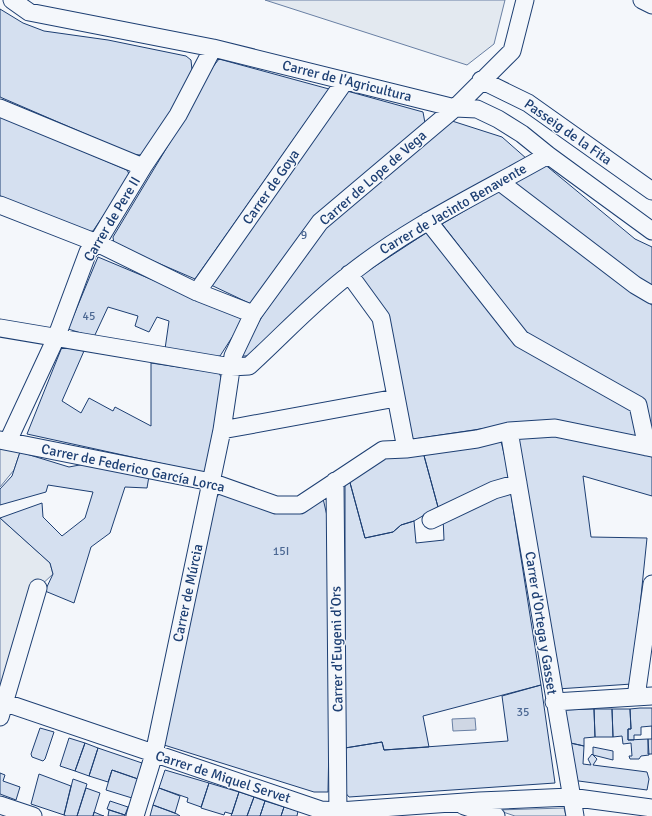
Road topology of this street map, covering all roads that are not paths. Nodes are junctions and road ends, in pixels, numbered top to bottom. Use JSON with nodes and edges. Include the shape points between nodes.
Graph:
{"nodes":[{"id":1,"x":12,"y":0,"type":"edge"},
{"id":2,"x":525,"y":0,"type":"edge"},
{"id":3,"x":642,"y":0,"type":"edge"},
{"id":4,"x":652,"y":5,"type":"edge"},
{"id":5,"x":213,"y":48,"type":"junction"},
{"id":6,"x":481,"y":80,"type":"junction"},
{"id":7,"x":345,"y":81,"type":"junction"},
{"id":8,"x":0,"y":108,"type":"edge"},
{"id":9,"x":455,"y":108,"type":"junction"},
{"id":10,"x":548,"y":155,"type":"junction"},
{"id":11,"x":143,"y":167,"type":"junction"},
{"id":12,"x":500,"y":182,"type":"junction"},
{"id":13,"x":652,"y":191,"type":"edge"},
{"id":14,"x":0,"y":205,"type":"edge"},
{"id":15,"x":428,"y":221,"type":"junction"},
{"id":16,"x":652,"y":231,"type":"edge"},
{"id":17,"x":97,"y":243,"type":"junction"},
{"id":18,"x":349,"y":274,"type":"junction"},
{"id":19,"x":197,"y":292,"type":"junction"},
{"id":20,"x":652,"y":295,"type":"edge"},
{"id":21,"x":253,"y":314,"type":"junction"},
{"id":22,"x":0,"y":328,"type":"edge"},
{"id":23,"x":56,"y":338,"type":"junction"},
{"id":24,"x":231,"y":368,"type":"junction"},
{"id":25,"x":396,"y":398,"type":"junction"},
{"id":26,"x":222,"y":430,"type":"junction"},
{"id":27,"x":509,"y":431,"type":"junction"},
{"id":28,"x":4,"y":440,"type":"edge"},
{"id":29,"x":650,"y":447,"type":"edge"},
{"id":30,"x":406,"y":449,"type":"junction"},
{"id":31,"x":335,"y":481,"type":"junction"},
{"id":32,"x":211,"y":482,"type":"junction"},
{"id":33,"x":518,"y":483,"type":"junction"},
{"id":34,"x":431,"y":520,"type":"dead end"},
{"id":35,"x":652,"y":584,"type":"edge"},
{"id":36,"x":38,"y":588,"type":"dead end"},
{"id":37,"x":644,"y":696,"type":"edge"},
{"id":38,"x":554,"y":702,"type":"junction"},
{"id":39,"x":2,"y":707,"type":"edge"},
{"id":40,"x":154,"y":754,"type":"junction"},
{"id":41,"x":570,"y":797,"type":"junction"},
{"id":42,"x":454,"y":802,"type":"junction"},
{"id":43,"x":0,"y":805,"type":"edge"},
{"id":44,"x":652,"y":808,"type":"edge"},
{"id":45,"x":339,"y":813,"type":"edge"},
{"id":46,"x":33,"y":816,"type":"edge"},
{"id":47,"x":135,"y":816,"type":"edge"},
{"id":48,"x":496,"y":816,"type":"edge"},
{"id":49,"x":575,"y":816,"type":"edge"}],
"edges":[{"from":1,"to":5,"type":"street","name":"Carrer de l'Agricultura","via":[[29,12]]},
{"from":2,"to":6,"type":"street","name":"Carrer de Lope de Vega","via":[[512,51]]},
{"from":3,"to":4,"type":"street"},
{"from":5,"to":7,"type":"street","name":"Carrer de l'Agricultura"},
{"from":5,"to":11,"type":"street","name":"Carrer de Pere II","via":[[178,115]]},
{"from":6,"to":9,"type":"street","name":"Carrer de Lope de Vega"},
{"from":6,"to":13,"type":"street","name":"Passeig de la Fita","via":[[528,103]]},
{"from":7,"to":9,"type":"street","name":"Carrer de l'Agricultura"},
{"from":7,"to":19,"type":"street","name":"Carrer de Goya"},
{"from":8,"to":11,"type":"street"},
{"from":9,"to":10,"type":"street","name":"Carrer de l'Agricultura","via":[[477,109],[498,119]]},
{"from":9,"to":21,"type":"street","name":"Carrer de Lope de Vega","via":[[320,222]]},
{"from":10,"to":12,"type":"street","name":"Carrer de Jacinto Benavente"},
{"from":10,"to":16,"type":"street","name":"Carrer de l'Agricultura"},
{"from":11,"to":17,"type":"street","name":"Carrer de Pere II"},
{"from":12,"to":15,"type":"street","name":"Carrer de Jacinto Benavente"},
{"from":12,"to":20,"type":"street","via":[[635,285]]},
{"from":14,"to":17,"type":"street"},
{"from":15,"to":18,"type":"street","name":"Carrer de Jacinto Benavente"},
{"from":15,"to":29,"type":"street","via":[[521,339],[638,405]]},
{"from":17,"to":19,"type":"street"},
{"from":17,"to":23,"type":"street","name":"Carrer de Pere II","via":[[88,252]]},
{"from":18,"to":24,"type":"street","name":"Carrer de Jacinto Benavente","via":[[249,366]]},
{"from":18,"to":25,"type":"street","via":[[381,318]]},
{"from":19,"to":21,"type":"street"},
{"from":21,"to":24,"type":"street","name":"Carrer de Lope de Vega","via":[[233,356]]},
{"from":22,"to":23,"type":"street","name":"Carrer de Jacinto Benavente"},
{"from":23,"to":24,"type":"street","name":"Carrer de Jacinto Benavente"},
{"from":23,"to":28,"type":"street","name":"Carrer de Pere II"},
{"from":24,"to":26,"type":"street","name":"Carrer de Múrcia"},
{"from":25,"to":26,"type":"street"},
{"from":25,"to":30,"type":"street"},
{"from":26,"to":32,"type":"street","name":"Carrer de Múrcia"},
{"from":27,"to":29,"type":"street","name":"Carrer de Federico García Lorca","via":[[555,428]]},
{"from":27,"to":30,"type":"street","name":"Carrer de Federico García Lorca","via":[[477,439]]},
{"from":27,"to":33,"type":"street","name":"Carrer d'Ortega y Gasset"},
{"from":28,"to":32,"type":"street","name":"Carrer de Federico García Lorca"},
{"from":30,"to":31,"type":"street","name":"Carrer de Federico García Lorca","via":[[383,450]]},
{"from":31,"to":32,"type":"street","name":"Carrer de Federico García Lorca","via":[[300,505],[276,505]]},
{"from":31,"to":45,"type":"street","name":"Carrer d'Eugeni d'Ors"},
{"from":32,"to":40,"type":"street","name":"Carrer de Múrcia"},
{"from":33,"to":34,"type":"street","via":[[494,490]]},
{"from":33,"to":38,"type":"street","name":"Carrer d'Ortega y Gasset"},
{"from":35,"to":37,"type":"street"},
{"from":36,"to":39,"type":"street"},
{"from":37,"to":38,"type":"street"},
{"from":38,"to":41,"type":"street","name":"Carrer d'Ortega y Gasset"},
{"from":39,"to":40,"type":"street","name":"Carrer de Miquel Servet"},
{"from":40,"to":45,"type":"street","name":"Carrer de Miquel Servet","via":[[321,810]]},
{"from":40,"to":47,"type":"street","name":"Carrer de Múrcia"},
{"from":41,"to":42,"type":"street","name":"Carrer de Miquel Servet"},
{"from":41,"to":44,"type":"street","name":"Carrer de Miquel Servet"},
{"from":41,"to":49,"type":"street","name":"Carrer d'Ortega y Gasset"},
{"from":42,"to":45,"type":"street","name":"Carrer de Miquel Servet"},
{"from":42,"to":48,"type":"street","name":"Carrer de Miquel Servet"},
{"from":43,"to":46,"type":"street"}]}
